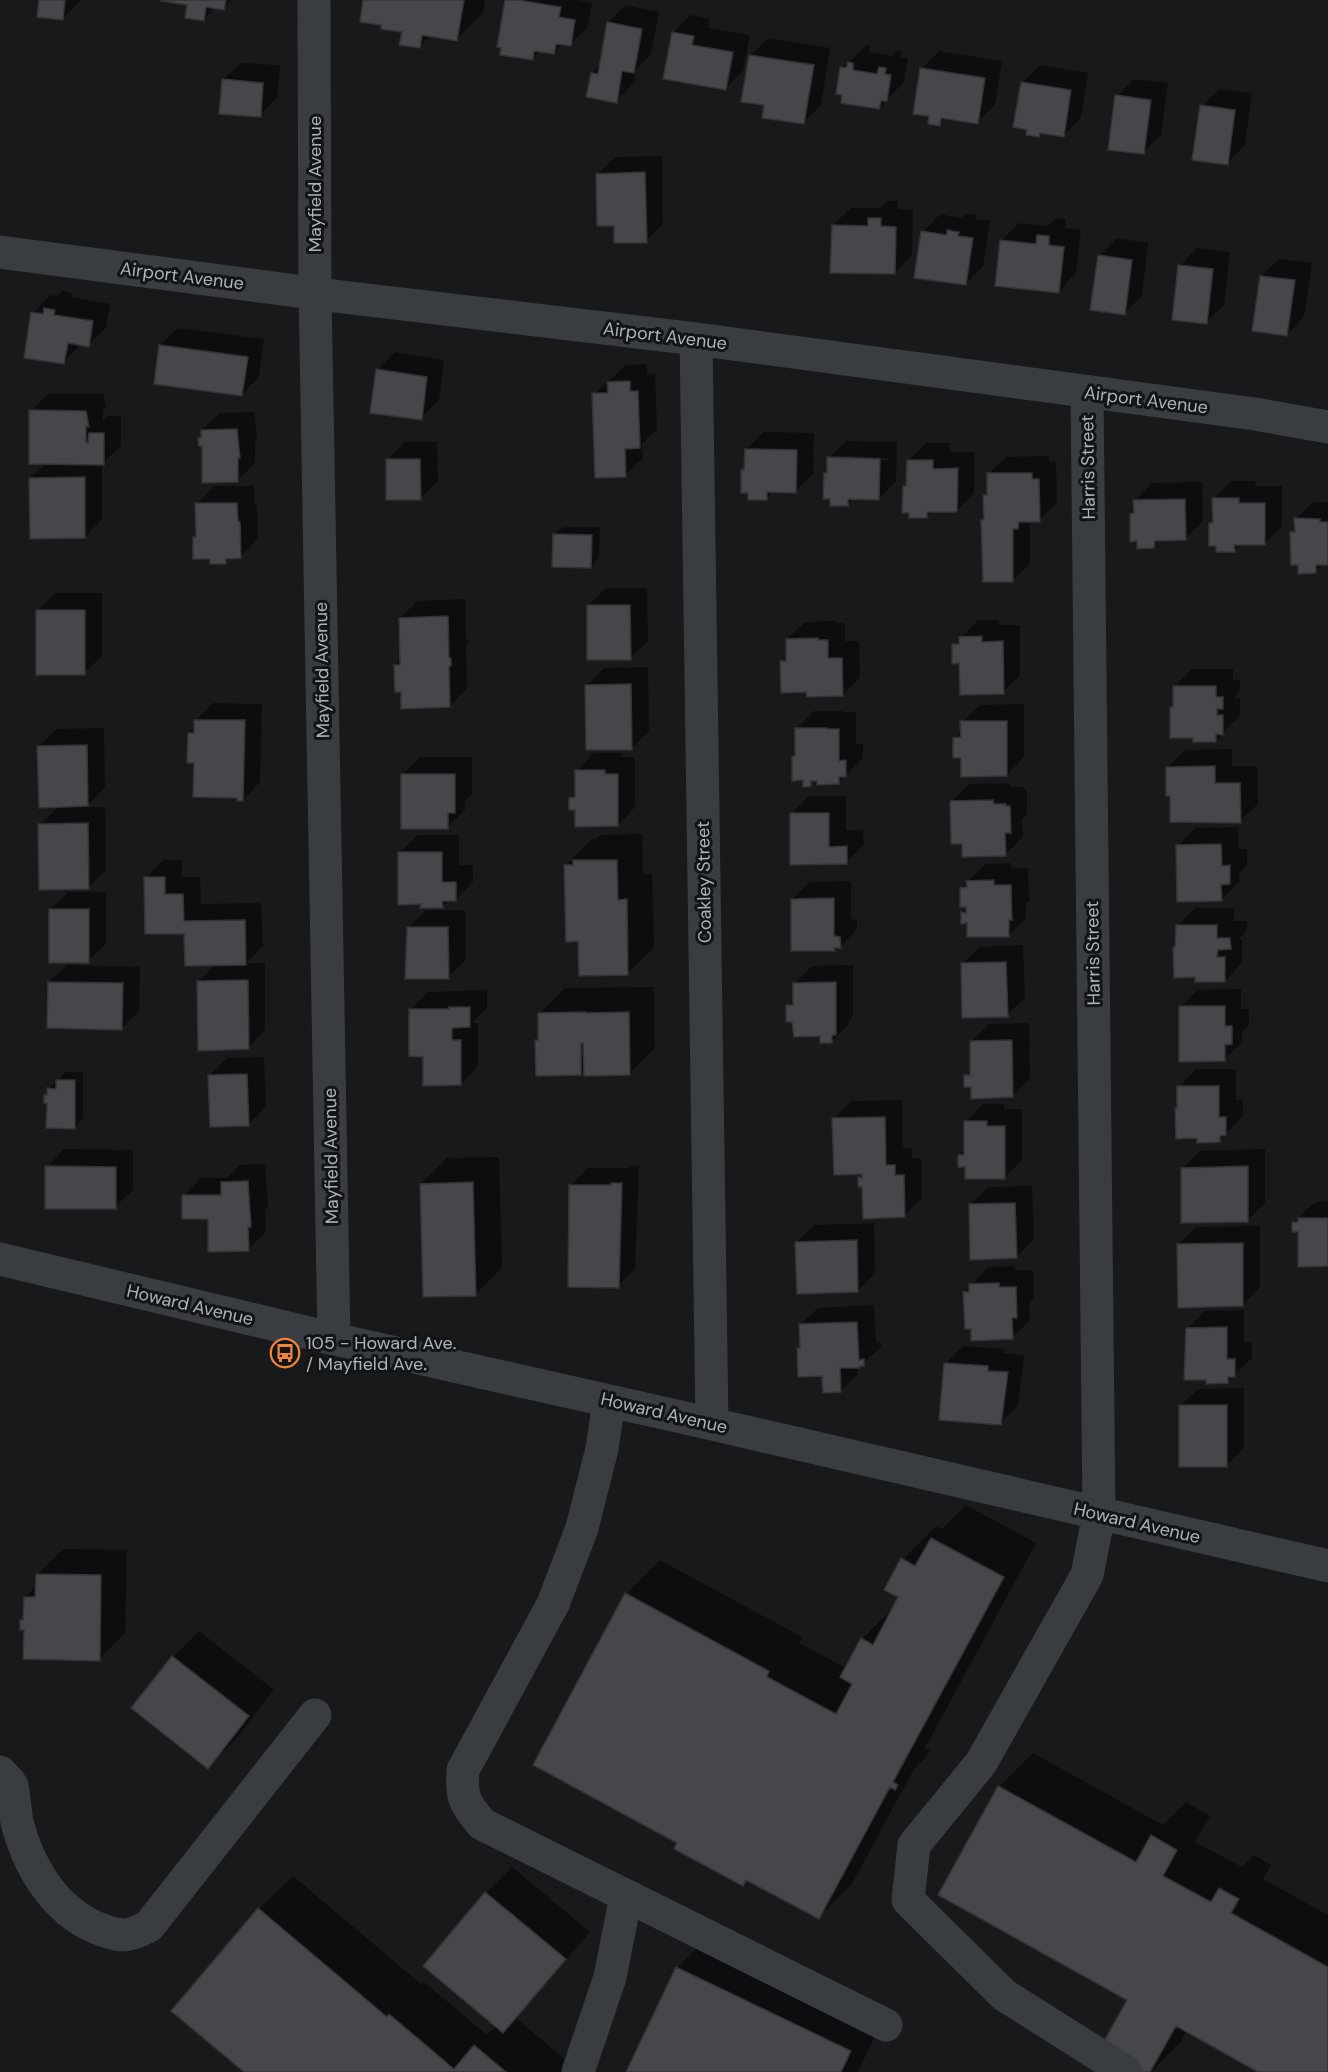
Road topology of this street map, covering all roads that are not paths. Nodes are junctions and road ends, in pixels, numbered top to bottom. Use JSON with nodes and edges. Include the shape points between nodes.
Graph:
{"nodes":[{"id":1,"x":314,"y":0,"type":"edge"},
{"id":2,"x":0,"y":252,"type":"edge"},
{"id":3,"x":315,"y":293,"type":"junction"},
{"id":4,"x":696,"y":339,"type":"junction"},
{"id":5,"x":1087,"y":392,"type":"junction"},
{"id":6,"x":1328,"y":427,"type":"edge"},
{"id":7,"x":0,"y":1259,"type":"edge"},
{"id":8,"x":334,"y":1340,"type":"junction"},
{"id":9,"x":609,"y":1401,"type":"junction"},
{"id":10,"x":712,"y":1424,"type":"junction"},
{"id":11,"x":1099,"y":1514,"type":"junction"},
{"id":12,"x":1328,"y":1566,"type":"edge"},
{"id":13,"x":315,"y":1715,"type":"dead end"},
{"id":14,"x":0,"y":1772,"type":"edge"},
{"id":15,"x":626,"y":1896,"type":"junction"},
{"id":16,"x":886,"y":2025,"type":"dead end"},
{"id":17,"x":578,"y":2072,"type":"edge"},
{"id":18,"x":1126,"y":2072,"type":"edge"}],
"edges":[{"from":1,"to":3,"type":"street","name":"Mayfield Avenue"},
{"from":2,"to":3,"type":"street","name":"Airport Avenue"},
{"from":3,"to":4,"type":"street","name":"Airport Avenue"},
{"from":3,"to":8,"type":"street","name":"Mayfield Avenue"},
{"from":4,"to":5,"type":"street","name":"Airport Avenue"},
{"from":4,"to":10,"type":"street","name":"Coakley Street"},
{"from":5,"to":6,"type":"street","name":"Airport Avenue"},
{"from":5,"to":11,"type":"street","name":"Harris Street"},
{"from":7,"to":8,"type":"street","name":"Howard Avenue"},
{"from":8,"to":9,"type":"street","name":"Howard Avenue"},
{"from":9,"to":10,"type":"street","name":"Howard Avenue"},
{"from":9,"to":15,"type":"street","via":[[602,1449],[582,1528],[553,1604],[463,1770],[462,1790],[466,1805],[482,1824]]},
{"from":10,"to":11,"type":"street","name":"Howard Avenue"},
{"from":11,"to":12,"type":"street","name":"Howard Avenue"},
{"from":11,"to":18,"type":"street","name":"Harris Street","via":[[1087,1575],[981,1763],[914,1845],[908,1900],[1004,1995]]},
{"from":13,"to":14,"type":"street","via":[[149,1926],[135,1934],[116,1936],[84,1923],[59,1903],[40,1878],[21,1839],[12,1786]]},
{"from":15,"to":16,"type":"street"},
{"from":15,"to":17,"type":"street","via":[[610,1977]]}]}
